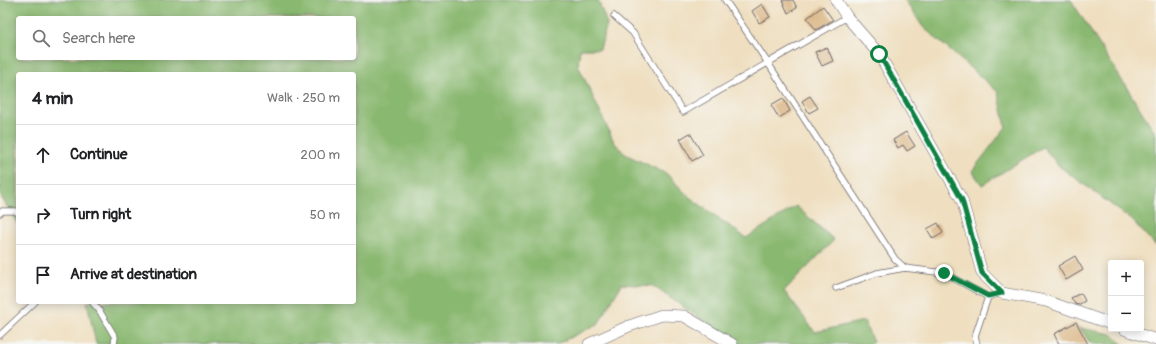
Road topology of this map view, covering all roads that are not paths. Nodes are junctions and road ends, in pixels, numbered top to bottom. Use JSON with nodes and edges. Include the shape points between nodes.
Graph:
{"nodes":[{"id":1,"x":725,"y":0,"type":"edge"},
{"id":2,"x":836,"y":0,"type":"edge"},
{"id":3,"x":614,"y":16,"type":"dead end"},
{"id":4,"x":847,"y":17,"type":"junction"},
{"id":5,"x":768,"y":63,"type":"junction"},
{"id":6,"x":16,"y":211,"type":"edge"},
{"id":7,"x":0,"y":213,"type":"edge"},
{"id":8,"x":905,"y":268,"type":"junction"},
{"id":9,"x":836,"y":288,"type":"dead end"},
{"id":10,"x":1002,"y":293,"type":"junction"},
{"id":11,"x":988,"y":296,"type":"junction"},
{"id":12,"x":33,"y":304,"type":"edge"},
{"id":13,"x":94,"y":304,"type":"edge"},
{"id":14,"x":1108,"y":323,"type":"edge"},
{"id":15,"x":1133,"y":332,"type":"edge"},
{"id":16,"x":0,"y":335,"type":"edge"},
{"id":17,"x":1156,"y":340,"type":"edge"},
{"id":18,"x":114,"y":344,"type":"edge"},
{"id":19,"x":589,"y":344,"type":"edge"},
{"id":20,"x":732,"y":344,"type":"edge"},
{"id":21,"x":977,"y":344,"type":"edge"}],
"edges":[{"from":1,"to":5,"type":"lane"},
{"from":2,"to":4,"type":"street"},
{"from":3,"to":5,"type":"lane","via":[[633,33],[683,112]]},
{"from":4,"to":5,"type":"lane"},
{"from":4,"to":10,"type":"street","via":[[879,54],[962,200],[982,273]]},
{"from":5,"to":8,"type":"lane","via":[[895,259]]},
{"from":6,"to":7,"type":"lane"},
{"from":8,"to":9,"type":"lane","via":[[878,273]]},
{"from":8,"to":11,"type":"lane","via":[[944,273]]},
{"from":10,"to":11,"type":"lane"},
{"from":10,"to":14,"type":"street","via":[[1046,301]]},
{"from":11,"to":21,"type":"lane","via":[[975,336]]},
{"from":12,"to":16,"type":"lane"},
{"from":13,"to":18,"type":"lane","via":[[115,336]]},
{"from":15,"to":17,"type":"street"},
{"from":19,"to":20,"type":"street","via":[[662,315],[684,316]]}]}
